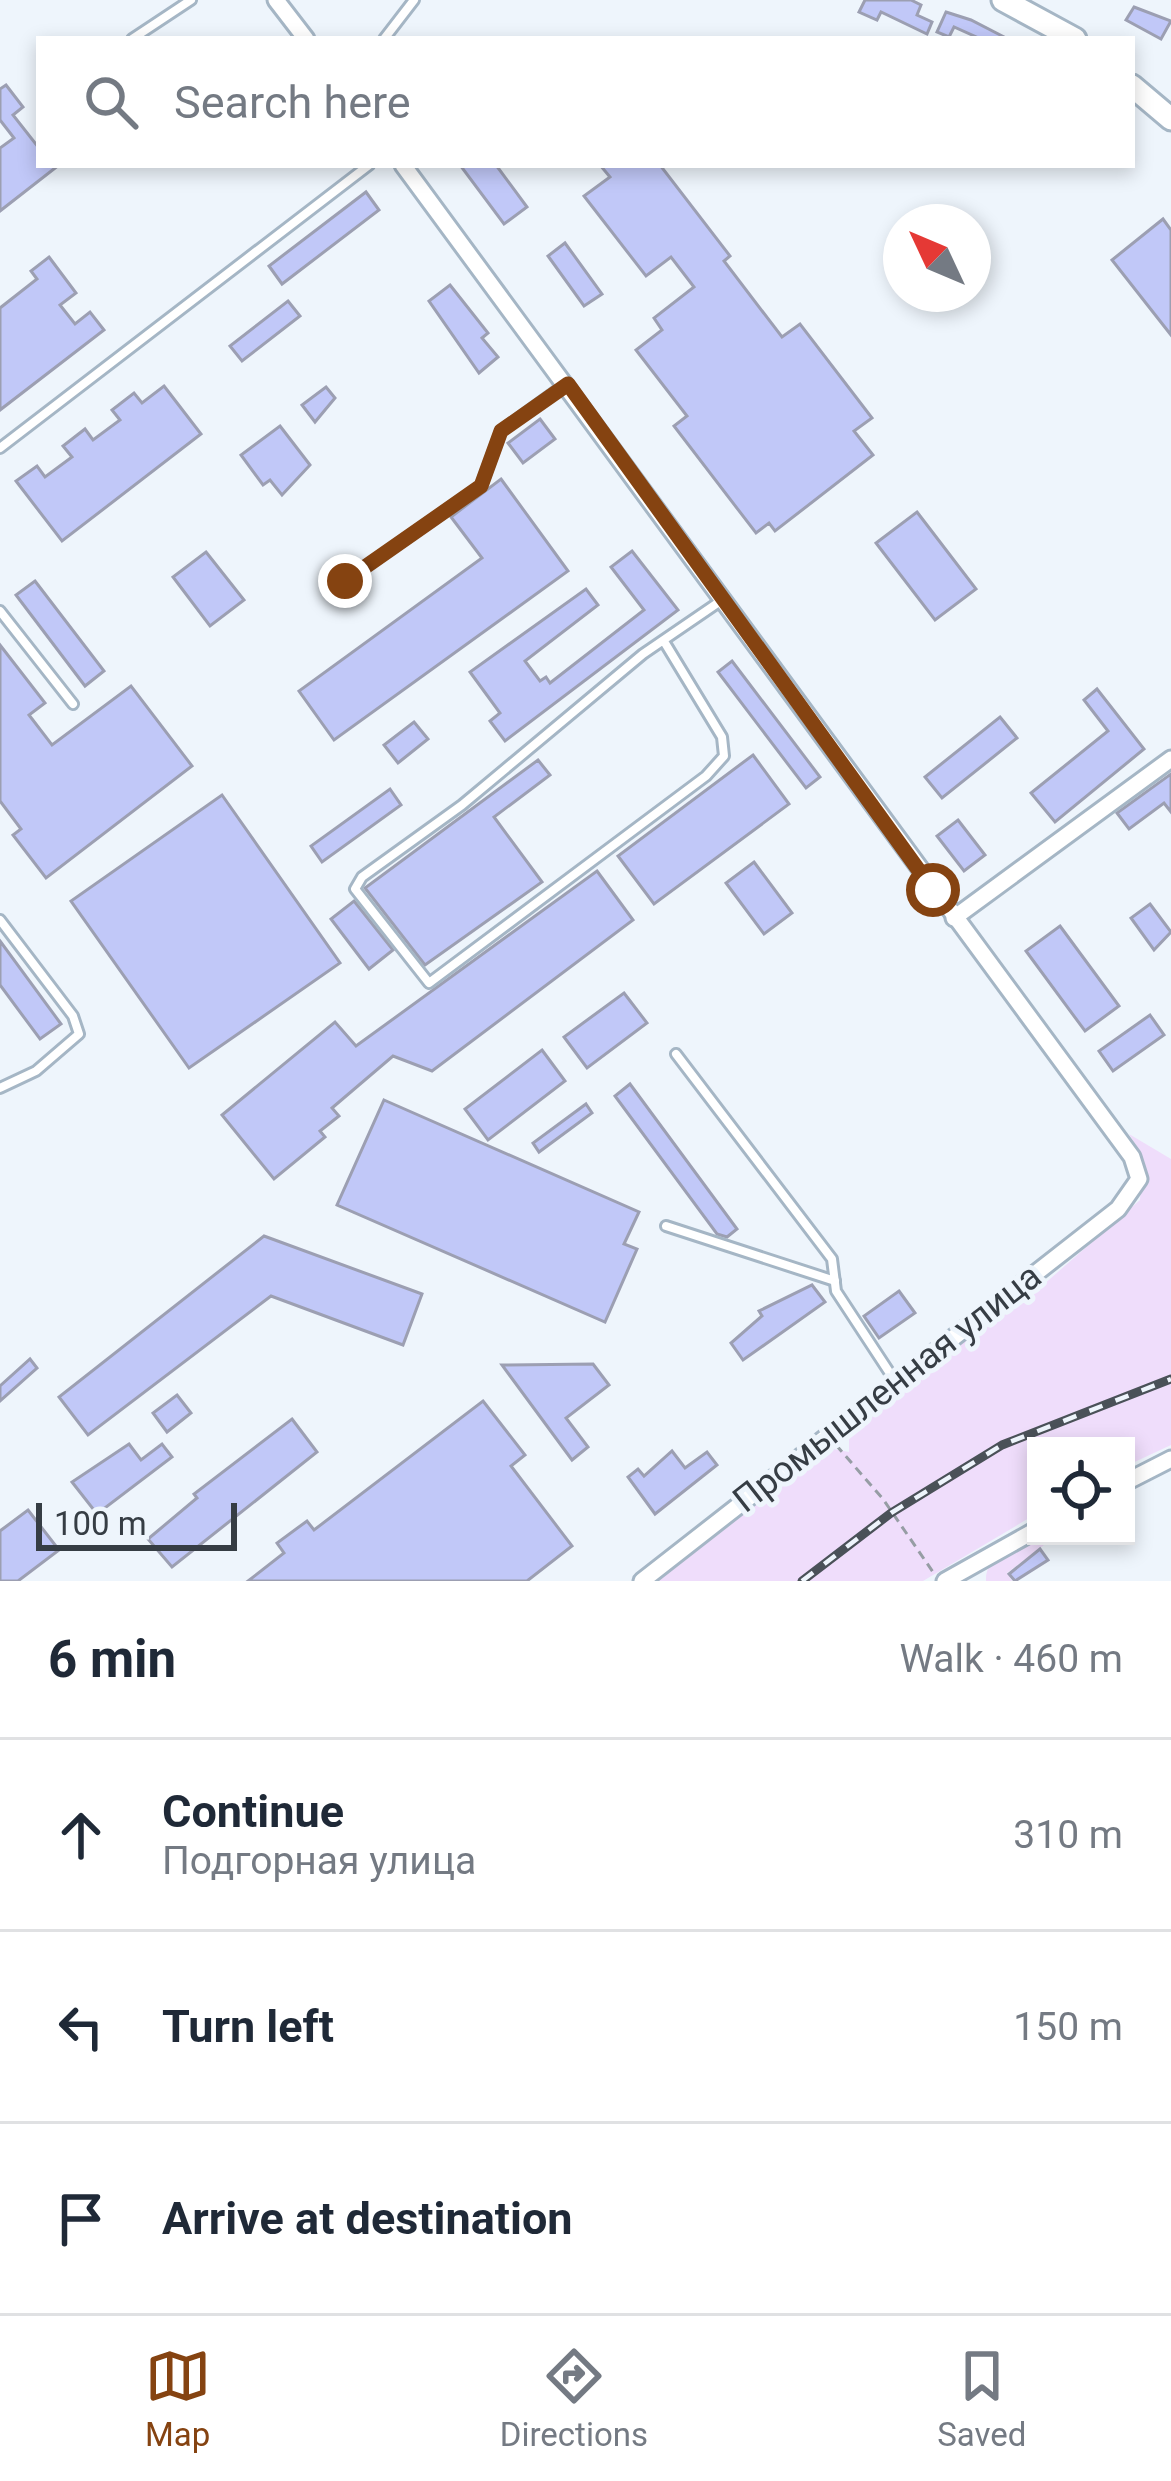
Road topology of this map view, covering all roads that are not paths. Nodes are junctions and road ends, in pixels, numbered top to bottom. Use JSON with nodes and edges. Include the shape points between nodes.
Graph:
{"nodes":[{"id":1,"x":191,"y":0,"type":"edge"},
{"id":2,"x":276,"y":0,"type":"edge"},
{"id":3,"x":414,"y":0,"type":"edge"},
{"id":4,"x":1003,"y":0,"type":"edge"},
{"id":5,"x":136,"y":36,"type":"edge"},
{"id":6,"x":304,"y":36,"type":"edge"},
{"id":7,"x":386,"y":36,"type":"edge"},
{"id":8,"x":1069,"y":36,"type":"edge"},
{"id":9,"x":1135,"y":89,"type":"edge"},
{"id":10,"x":1171,"y":119,"type":"edge"},
{"id":11,"x":365,"y":168,"type":"edge"},
{"id":12,"x":406,"y":168,"type":"edge"},
{"id":13,"x":568,"y":384,"type":"junction"},
{"id":14,"x":0,"y":448,"type":"edge"},
{"id":15,"x":345,"y":581,"type":"dead end"},
{"id":16,"x":723,"y":600,"type":"junction"},
{"id":17,"x":0,"y":611,"type":"edge"},
{"id":18,"x":665,"y":644,"type":"junction"},
{"id":19,"x":73,"y":704,"type":"dead end"},
{"id":20,"x":1171,"y":759,"type":"edge"},
{"id":21,"x":954,"y":918,"type":"junction"},
{"id":22,"x":0,"y":920,"type":"edge"},
{"id":23,"x":676,"y":1054,"type":"dead end"},
{"id":24,"x":0,"y":1088,"type":"edge"},
{"id":25,"x":666,"y":1226,"type":"dead end"},
{"id":26,"x":835,"y":1281,"type":"junction"},
{"id":27,"x":895,"y":1381,"type":"junction"},
{"id":28,"x":1171,"y":1459,"type":"edge"},
{"id":29,"x":1135,"y":1477,"type":"edge"},
{"id":30,"x":1027,"y":1536,"type":"edge"},
{"id":31,"x":972,"y":1574,"type":"edge"},
{"id":32,"x":642,"y":1581,"type":"edge"},
{"id":33,"x":943,"y":1581,"type":"edge"}],
"edges":[{"from":1,"to":5,"type":"lane"},
{"from":2,"to":6,"type":"street"},
{"from":3,"to":7,"type":"lane"},
{"from":4,"to":8,"type":"street"},
{"from":9,"to":10,"type":"street"},
{"from":11,"to":14,"type":"lane"},
{"from":12,"to":13,"type":"street"},
{"from":13,"to":15,"type":"lane","via":[[501,431],[481,486]]},
{"from":13,"to":16,"type":"street"},
{"from":16,"to":18,"type":"lane"},
{"from":16,"to":21,"type":"street"},
{"from":17,"to":19,"type":"lane"},
{"from":18,"to":18,"type":"lane","via":[[722,737],[724,756],[429,983],[355,889],[362,877]]},
{"from":20,"to":21,"type":"street"},
{"from":21,"to":27,"type":"street","name":"Промышленная улица","via":[[1132,1157],[1139,1179],[1132,1195]]},
{"from":22,"to":24,"type":"lane","via":[[79,1034],[36,1071]]},
{"from":23,"to":26,"type":"lane","via":[[832,1259]]},
{"from":25,"to":26,"type":"lane"},
{"from":26,"to":27,"type":"lane"},
{"from":27,"to":32,"type":"street","name":"Промышленная улица"},
{"from":28,"to":29,"type":"street"},
{"from":30,"to":31,"type":"street"},
{"from":31,"to":33,"type":"street"}]}
